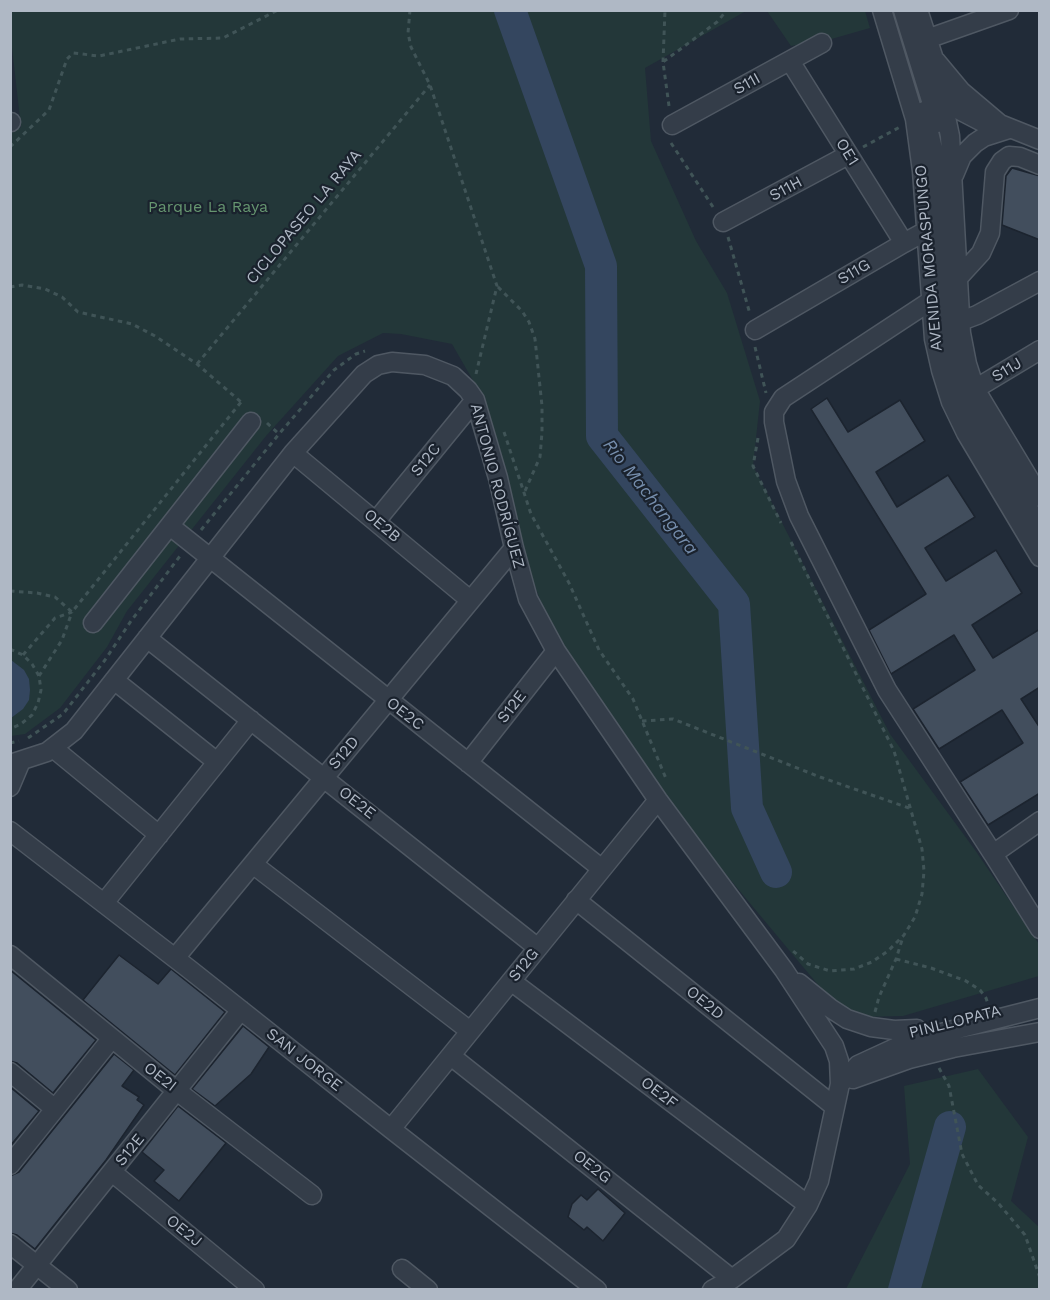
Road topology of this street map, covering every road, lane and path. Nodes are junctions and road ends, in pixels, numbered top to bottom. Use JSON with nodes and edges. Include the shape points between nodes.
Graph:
{"nodes":[{"id":1,"x":278,"y":10,"type":"edge"},
{"id":2,"x":410,"y":10,"type":"edge"},
{"id":3,"x":665,"y":10,"type":"edge"},
{"id":4,"x":882,"y":10,"type":"edge"},
{"id":5,"x":891,"y":10,"type":"edge"},
{"id":6,"x":903,"y":10,"type":"edge"},
{"id":7,"x":918,"y":10,"type":"edge"},
{"id":8,"x":1010,"y":10,"type":"edge"},
{"id":9,"x":822,"y":43,"type":"dead end"},
{"id":10,"x":930,"y":48,"type":"junction"},
{"id":11,"x":790,"y":61,"type":"junction"},
{"id":12,"x":663,"y":62,"type":"dead end"},
{"id":13,"x":430,"y":85,"type":"junction"},
{"id":14,"x":942,"y":92,"type":"junction"},
{"id":15,"x":915,"y":119,"type":"junction"},
{"id":16,"x":672,"y":125,"type":"dead end"},
{"id":17,"x":1004,"y":127,"type":"junction"},
{"id":18,"x":1040,"y":140,"type":"edge"},
{"id":19,"x":10,"y":147,"type":"edge"},
{"id":20,"x":848,"y":155,"type":"junction"},
{"id":21,"x":1040,"y":165,"type":"edge"},
{"id":22,"x":954,"y":175,"type":"junction"},
{"id":23,"x":723,"y":222,"type":"dead end"},
{"id":24,"x":944,"y":227,"type":"junction"},
{"id":25,"x":904,"y":243,"type":"junction"},
{"id":26,"x":959,"y":277,"type":"junction"},
{"id":27,"x":1040,"y":281,"type":"edge"},
{"id":28,"x":497,"y":286,"type":"junction"},
{"id":29,"x":10,"y":287,"type":"edge"},
{"id":30,"x":932,"y":300,"type":"junction"},
{"id":31,"x":961,"y":321,"type":"junction"},
{"id":32,"x":755,"y":330,"type":"dead end"},
{"id":33,"x":1040,"y":350,"type":"edge"},
{"id":34,"x":197,"y":364,"type":"junction"},
{"id":35,"x":476,"y":376,"type":"dead end"},
{"id":36,"x":975,"y":389,"type":"junction"},
{"id":37,"x":475,"y":400,"type":"junction"},
{"id":38,"x":241,"y":402,"type":"junction"},
{"id":39,"x":255,"y":417,"type":"junction"},
{"id":40,"x":279,"y":434,"type":"dead end"},
{"id":41,"x":293,"y":453,"type":"junction"},
{"id":42,"x":1032,"y":470,"type":"edge"},
{"id":43,"x":524,"y":493,"type":"dead end"},
{"id":44,"x":1040,"y":496,"type":"edge"},
{"id":45,"x":1040,"y":507,"type":"edge"},
{"id":46,"x":376,"y":521,"type":"junction"},
{"id":47,"x":170,"y":526,"type":"junction"},
{"id":48,"x":1040,"y":528,"type":"edge"},
{"id":49,"x":514,"y":548,"type":"junction"},
{"id":50,"x":211,"y":556,"type":"junction"},
{"id":51,"x":1040,"y":557,"type":"edge"},
{"id":52,"x":10,"y":591,"type":"edge"},
{"id":53,"x":470,"y":600,"type":"junction"},
{"id":54,"x":72,"y":612,"type":"junction"},
{"id":55,"x":93,"y":622,"type":"dead end"},
{"id":56,"x":147,"y":638,"type":"junction"},
{"id":57,"x":10,"y":650,"type":"edge"},
{"id":58,"x":556,"y":651,"type":"junction"},
{"id":59,"x":23,"y":655,"type":"junction"},
{"id":60,"x":39,"y":676,"type":"junction"},
{"id":61,"x":114,"y":680,"type":"junction"},
{"id":62,"x":388,"y":700,"type":"junction"},
{"id":63,"x":251,"y":720,"type":"junction"},
{"id":64,"x":642,"y":720,"type":"dead end"},
{"id":65,"x":10,"y":729,"type":"edge"},
{"id":66,"x":53,"y":747,"type":"junction"},
{"id":67,"x":217,"y":762,"type":"junction"},
{"id":68,"x":16,"y":763,"type":"edge"},
{"id":69,"x":468,"y":763,"type":"junction"},
{"id":70,"x":324,"y":777,"type":"junction"},
{"id":71,"x":10,"y":787,"type":"edge"},
{"id":72,"x":658,"y":800,"type":"junction"},
{"id":73,"x":909,"y":808,"type":"dead end"},
{"id":74,"x":1036,"y":830,"type":"edge"},
{"id":75,"x":10,"y":831,"type":"edge"},
{"id":76,"x":159,"y":835,"type":"junction"},
{"id":77,"x":993,"y":854,"type":"junction"},
{"id":78,"x":254,"y":865,"type":"junction"},
{"id":79,"x":602,"y":869,"type":"junction"},
{"id":80,"x":576,"y":900,"type":"junction"},
{"id":81,"x":104,"y":903,"type":"junction"},
{"id":82,"x":1040,"y":928,"type":"edge"},
{"id":83,"x":904,"y":935,"type":"dead end"},
{"id":84,"x":538,"y":948,"type":"junction"},
{"id":85,"x":10,"y":955,"type":"edge"},
{"id":86,"x":175,"y":958,"type":"junction"},
{"id":87,"x":896,"y":959,"type":"junction"},
{"id":88,"x":784,"y":970,"type":"junction"},
{"id":89,"x":511,"y":981,"type":"junction"},
{"id":90,"x":1040,"y":1002,"type":"edge"},
{"id":91,"x":1040,"y":1008,"type":"edge"},
{"id":92,"x":241,"y":1010,"type":"junction"},
{"id":93,"x":990,"y":1013,"type":"junction"},
{"id":94,"x":871,"y":1027,"type":"junction"},
{"id":95,"x":917,"y":1029,"type":"junction"},
{"id":96,"x":470,"y":1031,"type":"junction"},
{"id":97,"x":1040,"y":1032,"type":"edge"},
{"id":98,"x":112,"y":1038,"type":"junction"},
{"id":99,"x":1040,"y":1038,"type":"edge"},
{"id":100,"x":451,"y":1056,"type":"junction"},
{"id":101,"x":935,"y":1060,"type":"junction"},
{"id":102,"x":838,"y":1061,"type":"junction"},
{"id":103,"x":10,"y":1072,"type":"edge"},
{"id":104,"x":840,"y":1084,"type":"junction"},
{"id":105,"x":177,"y":1091,"type":"junction"},
{"id":106,"x":834,"y":1107,"type":"junction"},
{"id":107,"x":55,"y":1109,"type":"junction"},
{"id":108,"x":391,"y":1129,"type":"junction"},
{"id":109,"x":10,"y":1165,"type":"edge"},
{"id":110,"x":112,"y":1172,"type":"junction"},
{"id":111,"x":312,"y":1195,"type":"dead end"},
{"id":112,"x":808,"y":1205,"type":"junction"},
{"id":113,"x":10,"y":1244,"type":"edge"},
{"id":114,"x":37,"y":1265,"type":"junction"},
{"id":115,"x":402,"y":1269,"type":"dead end"},
{"id":116,"x":1040,"y":1278,"type":"edge"},
{"id":117,"x":732,"y":1279,"type":"junction"},
{"id":118,"x":17,"y":1290,"type":"edge"},
{"id":119,"x":68,"y":1290,"type":"edge"},
{"id":120,"x":255,"y":1290,"type":"edge"},
{"id":121,"x":428,"y":1290,"type":"edge"},
{"id":122,"x":597,"y":1290,"type":"edge"},
{"id":123,"x":711,"y":1290,"type":"edge"}],
"edges":[{"from":1,"to":19,"type":"path","via":[[223,38],[180,39],[99,56],[73,53],[67,59],[49,110]]},
{"from":2,"to":13,"type":"path","via":[[411,47]]},
{"from":3,"to":12,"type":"path"},
{"from":4,"to":15,"type":"street","name":"AVENIDA MORASPUNGO"},
{"from":5,"to":24,"type":"street","via":[[924,111]]},
{"from":6,"to":24,"type":"street","via":[[945,152],[953,209]]},
{"from":7,"to":10,"type":"street","name":"AVENIDA MORASPUNGO"},
{"from":8,"to":10,"type":"street"},
{"from":9,"to":11,"type":"street","name":"S11I"},
{"from":10,"to":14,"type":"street","name":"AVENIDA MORASPUNGO"},
{"from":10,"to":17,"type":"street","via":[[962,91]]},
{"from":11,"to":16,"type":"street","name":"S11I"},
{"from":11,"to":20,"type":"street","name":"OE1"},
{"from":13,"to":28,"type":"path"},
{"from":13,"to":34,"type":"path","name":"CICLOPASEO LA RAYA"},
{"from":14,"to":17,"type":"street","via":[[974,119]]},
{"from":14,"to":22,"type":"street","name":"AVENIDA MORASPUNGO"},
{"from":15,"to":20,"type":"path"},
{"from":15,"to":24,"type":"street","name":"AVENIDA MORASPUNGO","via":[[922,171]]},
{"from":17,"to":18,"type":"street"},
{"from":17,"to":22,"type":"street","via":[[975,143]]},
{"from":20,"to":23,"type":"street","name":"S11H"},
{"from":20,"to":25,"type":"street","name":"OE1"},
{"from":21,"to":26,"type":"street","via":[[1020,157],[1009,156],[1002,161],[995,172],[990,233],[981,252]]},
{"from":22,"to":24,"type":"street","name":"AVENIDA MORASPUNGO"},
{"from":24,"to":25,"type":"street","name":"S11G"},
{"from":24,"to":26,"type":"street","name":"AVENIDA MORASPUNGO"},
{"from":24,"to":30,"type":"street","name":"AVENIDA MORASPUNGO"},
{"from":24,"to":45,"type":"street","via":[[958,337],[968,377],[984,414]]},
{"from":24,"to":48,"type":"street","via":[[946,325],[956,381]]},
{"from":25,"to":32,"type":"street","name":"S11G"},
{"from":26,"to":31,"type":"street","name":"AVENIDA MORASPUNGO"},
{"from":27,"to":31,"type":"street"},
{"from":28,"to":35,"type":"path"},
{"from":28,"to":43,"type":"path","via":[[522,311],[535,339],[542,432],[540,457]]},
{"from":29,"to":34,"type":"path","via":[[22,285],[45,290],[62,297],[78,312],[132,324]]},
{"from":30,"to":51,"type":"street","name":"AVENIDA MORASPUNGO","via":[[934,339],[951,402]]},
{"from":30,"to":77,"type":"street","via":[[783,398],[774,412],[774,422],[786,481],[799,516],[882,680]]},
{"from":31,"to":36,"type":"street","name":"AVENIDA MORASPUNGO"},
{"from":33,"to":36,"type":"street","name":"S11J"},
{"from":34,"to":38,"type":"path"},
{"from":36,"to":42,"type":"street","name":"AVENIDA MORASPUNGO"},
{"from":37,"to":41,"type":"street","name":"ANTONIO RODRÍGUEZ","via":[[453,376],[425,364],[378,365],[356,382]]},
{"from":37,"to":46,"type":"street","name":"S12C"},
{"from":37,"to":49,"type":"street","name":"ANTONIO RODRÍGUEZ"},
{"from":38,"to":39,"type":"path"},
{"from":38,"to":54,"type":"path"},
{"from":39,"to":40,"type":"path"},
{"from":39,"to":47,"type":"street"},
{"from":41,"to":46,"type":"street","name":"OE2B"},
{"from":41,"to":50,"type":"street","name":"ANTONIO RODRÍGUEZ"},
{"from":42,"to":44,"type":"street","name":"AVENIDA MORASPUNGO"},
{"from":46,"to":53,"type":"street","name":"OE2B"},
{"from":47,"to":50,"type":"street","name":"OE2C"},
{"from":47,"to":55,"type":"street"},
{"from":49,"to":53,"type":"street","name":"S12D"},
{"from":49,"to":58,"type":"street","name":"ANTONIO RODRÍGUEZ","via":[[528,599]]},
{"from":50,"to":56,"type":"street","name":"ANTONIO RODRÍGUEZ"},
{"from":50,"to":62,"type":"street","name":"OE2C"},
{"from":52,"to":54,"type":"path","via":[[55,597]]},
{"from":53,"to":62,"type":"street","name":"S12D"},
{"from":54,"to":59,"type":"path","via":[[55,618]]},
{"from":54,"to":60,"type":"path","via":[[62,640]]},
{"from":56,"to":61,"type":"street","name":"ANTONIO RODRÍGUEZ"},
{"from":56,"to":63,"type":"street","name":"OE2E"},
{"from":57,"to":59,"type":"path"},
{"from":58,"to":69,"type":"street","name":"S12E"},
{"from":58,"to":72,"type":"street","name":"ANTONIO RODRÍGUEZ"},
{"from":59,"to":60,"type":"path"},
{"from":60,"to":65,"type":"path","via":[[41,690],[32,715]]},
{"from":61,"to":66,"type":"street","name":"ANTONIO RODRÍGUEZ","via":[[74,731]]},
{"from":61,"to":67,"type":"street"},
{"from":62,"to":69,"type":"street","name":"OE2C"},
{"from":62,"to":70,"type":"street","name":"S12D"},
{"from":63,"to":67,"type":"street"},
{"from":63,"to":70,"type":"street","name":"OE2E"},
{"from":64,"to":73,"type":"path","via":[[673,719]]},
{"from":66,"to":68,"type":"street","name":"ANTONIO RODRÍGUEZ"},
{"from":66,"to":76,"type":"street"},
{"from":67,"to":76,"type":"street"},
{"from":68,"to":71,"type":"street"},
{"from":69,"to":79,"type":"street","name":"OE2C"},
{"from":70,"to":78,"type":"street","name":"S12D"},
{"from":70,"to":84,"type":"street","name":"OE2E"},
{"from":72,"to":79,"type":"street","name":"S12G"},
{"from":72,"to":88,"type":"street","name":"ANTONIO RODRÍGUEZ"},
{"from":74,"to":77,"type":"street"},
{"from":75,"to":81,"type":"street","name":"SAN JORGE"},
{"from":76,"to":81,"type":"street"},
{"from":77,"to":82,"type":"street"},
{"from":78,"to":86,"type":"street","name":"S12D"},
{"from":78,"to":96,"type":"street"},
{"from":79,"to":80,"type":"street","name":"S12G"},
{"from":80,"to":84,"type":"street","name":"S12G"},
{"from":80,"to":106,"type":"street","name":"OE2D"},
{"from":81,"to":86,"type":"street","name":"SAN JORGE"},
{"from":83,"to":87,"type":"path"},
{"from":84,"to":89,"type":"street","name":"S12G"},
{"from":85,"to":98,"type":"street","name":"OE2I"},
{"from":86,"to":92,"type":"street","name":"SAN JORGE"},
{"from":87,"to":93,"type":"path","via":[[966,981],[987,998]]},
{"from":87,"to":94,"type":"path"},
{"from":88,"to":94,"type":"street","name":"ANTONIO RODRÍGUEZ","via":[[830,1008]]},
{"from":88,"to":102,"type":"street","name":"ANTONIO RODRÍGUEZ","via":[[834,1046]]},
{"from":89,"to":96,"type":"street","name":"S12G"},
{"from":89,"to":112,"type":"street","name":"OE2F"},
{"from":90,"to":93,"type":"street","name":"PINLLOPATA"},
{"from":91,"to":104,"type":"street","via":[[910,1041],[858,1065]]},
{"from":92,"to":105,"type":"street","name":"S12E"},
{"from":92,"to":108,"type":"street","name":"SAN JORGE"},
{"from":93,"to":95,"type":"street","name":"PINLLOPATA"},
{"from":94,"to":95,"type":"street","name":"ANTONIO RODRÍGUEZ"},
{"from":95,"to":102,"type":"street","name":"PINLLOPATA"},
{"from":96,"to":100,"type":"street","name":"S12G"},
{"from":97,"to":104,"type":"street","via":[[909,1059]]},
{"from":98,"to":105,"type":"street","name":"OE2I"},
{"from":98,"to":107,"type":"street"},
{"from":99,"to":101,"type":"street","name":"PINLLOPATA"},
{"from":100,"to":108,"type":"street","name":"S12G"},
{"from":100,"to":117,"type":"street","name":"OE2G"},
{"from":101,"to":104,"type":"street","name":"PINLLOPATA"},
{"from":101,"to":116,"type":"path","via":[[949,1086],[962,1154],[978,1185],[1024,1235]]},
{"from":102,"to":104,"type":"street","name":"ANTONIO RODRÍGUEZ"},
{"from":103,"to":107,"type":"street"},
{"from":104,"to":106,"type":"street","name":"ANTONIO RODRÍGUEZ"},
{"from":105,"to":110,"type":"street","name":"S12E"},
{"from":105,"to":111,"type":"street","name":"OE2I"},
{"from":106,"to":112,"type":"street","name":"ANTONIO RODRÍGUEZ","via":[[819,1181]]},
{"from":107,"to":109,"type":"street"},
{"from":108,"to":122,"type":"street","name":"SAN JORGE"},
{"from":110,"to":114,"type":"street","name":"S12E"},
{"from":110,"to":120,"type":"street","name":"OE2J"},
{"from":112,"to":117,"type":"street","name":"ANTONIO RODRÍGUEZ","via":[[786,1239]]},
{"from":113,"to":114,"type":"street"},
{"from":114,"to":118,"type":"street","name":"S12E"},
{"from":114,"to":119,"type":"street"},
{"from":115,"to":121,"type":"street"},
{"from":117,"to":123,"type":"street","name":"ANTONIO RODRÍGUEZ"}]}
